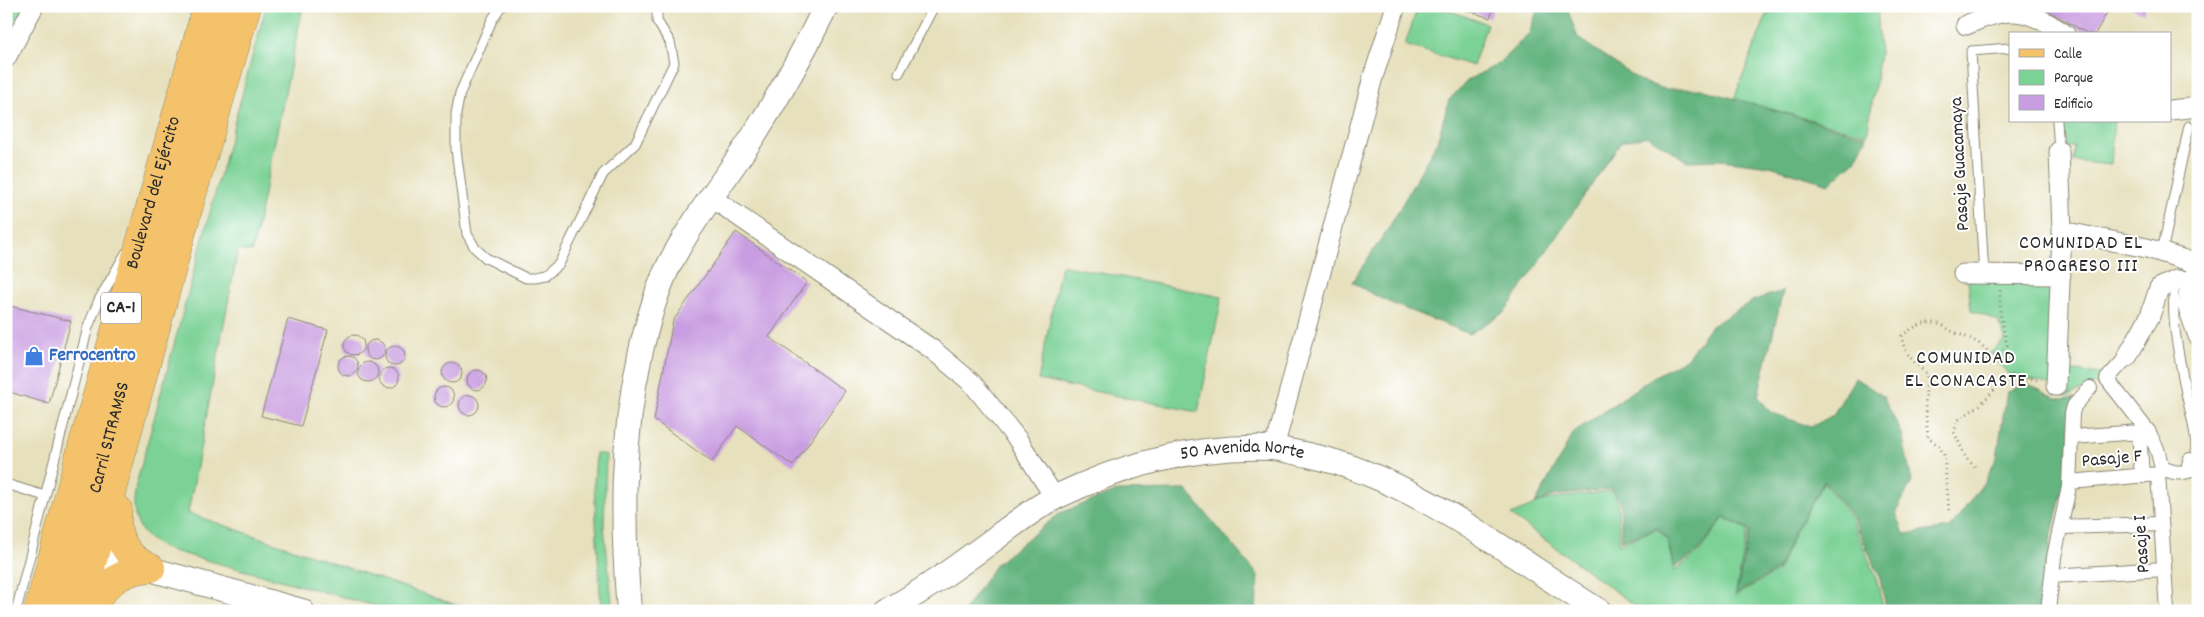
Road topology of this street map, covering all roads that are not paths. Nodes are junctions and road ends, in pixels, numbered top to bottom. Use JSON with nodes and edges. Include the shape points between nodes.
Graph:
{"nodes":[{"id":1,"x":34,"y":6,"type":"edge"},
{"id":2,"x":207,"y":6,"type":"edge"},
{"id":3,"x":501,"y":6,"type":"edge"},
{"id":4,"x":656,"y":6,"type":"edge"},
{"id":5,"x":826,"y":6,"type":"edge"},
{"id":6,"x":934,"y":6,"type":"edge"},
{"id":7,"x":1396,"y":6,"type":"edge"},
{"id":8,"x":240,"y":9,"type":"edge"},
{"id":9,"x":1966,"y":24,"type":"dead end"},
{"id":10,"x":2062,"y":32,"type":"edge"},
{"id":11,"x":2009,"y":48,"type":"edge"},
{"id":12,"x":6,"y":58,"type":"edge"},
{"id":13,"x":899,"y":73,"type":"dead end"},
{"id":14,"x":2198,"y":107,"type":"edge"},
{"id":15,"x":2172,"y":110,"type":"edge"},
{"id":16,"x":2057,"y":122,"type":"edge"},
{"id":17,"x":2189,"y":126,"type":"dead end"},
{"id":18,"x":2059,"y":151,"type":"joint"},
{"id":19,"x":712,"y":198,"type":"junction"},
{"id":20,"x":2062,"y":231,"type":"junction"},
{"id":21,"x":142,"y":234,"type":"junction"},
{"id":22,"x":2162,"y":252,"type":"junction"},
{"id":23,"x":2198,"y":264,"type":"edge"},
{"id":24,"x":1963,"y":274,"type":"dead end"},
{"id":25,"x":1992,"y":274,"type":"junction"},
{"id":26,"x":2061,"y":275,"type":"junction"},
{"id":27,"x":2188,"y":279,"type":"edge"},
{"id":28,"x":2198,"y":336,"type":"edge"},
{"id":29,"x":2127,"y":358,"type":"joint"},
{"id":30,"x":2050,"y":384,"type":"road end"},
{"id":31,"x":2090,"y":388,"type":"dead end"},
{"id":32,"x":2195,"y":415,"type":"edge"},
{"id":33,"x":2072,"y":437,"type":"junction"},
{"id":34,"x":1274,"y":448,"type":"junction"},
{"id":35,"x":2193,"y":455,"type":"joint"},
{"id":36,"x":75,"y":472,"type":"junction"},
{"id":37,"x":2158,"y":474,"type":"joint"},
{"id":38,"x":2142,"y":476,"type":"junction"},
{"id":39,"x":2070,"y":482,"type":"junction"},
{"id":40,"x":6,"y":484,"type":"edge"},
{"id":41,"x":119,"y":493,"type":"junction"},
{"id":42,"x":45,"y":496,"type":"junction"},
{"id":43,"x":1055,"y":498,"type":"junction"},
{"id":44,"x":2160,"y":524,"type":"junction"},
{"id":45,"x":2061,"y":528,"type":"junction"},
{"id":46,"x":99,"y":556,"type":"junction"},
{"id":47,"x":151,"y":568,"type":"junction"},
{"id":48,"x":2164,"y":569,"type":"junction"},
{"id":49,"x":2052,"y":576,"type":"junction"},
{"id":50,"x":47,"y":608,"type":"edge"},
{"id":51,"x":86,"y":609,"type":"edge"},
{"id":52,"x":16,"y":611,"type":"edge"},
{"id":53,"x":302,"y":611,"type":"edge"},
{"id":54,"x":629,"y":611,"type":"edge"},
{"id":55,"x":887,"y":611,"type":"edge"},
{"id":56,"x":1599,"y":611,"type":"edge"},
{"id":57,"x":2048,"y":611,"type":"edge"},
{"id":58,"x":2166,"y":611,"type":"edge"}],
"edges":[{"from":1,"to":12,"type":"street"},
{"from":2,"to":21,"type":"main road","name":"Boulevard del Ejército","number":"CA-1"},
{"from":3,"to":4,"type":"lane","via":[[460,92],[456,149],[468,234],[475,248],[486,258],[526,278],[545,276],[559,264],[603,174],[635,144],[674,63],[670,42],[657,21]]},
{"from":5,"to":19,"type":"street","via":[[787,82]]},
{"from":6,"to":13,"type":"lane"},
{"from":7,"to":34,"type":"street","via":[[1373,77]]},
{"from":8,"to":41,"type":"main road","name":"Boulevard del Ejército","number":"CA-1"},
{"from":8,"to":50,"type":"main road","name":"Carril SITRAMSS","via":[[122,392]]},
{"from":9,"to":10,"type":"street","via":[[2015,10],[2034,15]]},
{"from":11,"to":25,"type":"lane","name":"Pasaje Guacamaya","via":[[1971,51]]},
{"from":14,"to":15,"type":"street"},
{"from":16,"to":18,"type":"lane"},
{"from":17,"to":22,"type":"lane"},
{"from":18,"to":20,"type":"street"},
{"from":19,"to":43,"type":"street","via":[[933,350],[972,383],[1018,440]]},
{"from":19,"to":54,"type":"street","via":[[689,230],[653,302],[631,397],[623,499]]},
{"from":20,"to":22,"type":"street"},
{"from":20,"to":26,"type":"street"},
{"from":21,"to":36,"type":"main road","name":"Boulevard del Ejército","number":"CA-1"},
{"from":21,"to":42,"type":"lane","via":[[112,275],[88,327]]},
{"from":22,"to":23,"type":"street"},
{"from":24,"to":25,"type":"street"},
{"from":25,"to":26,"type":"street"},
{"from":26,"to":30,"type":"street"},
{"from":27,"to":28,"type":"street","via":[[2187,305]]},
{"from":27,"to":29,"type":"street","via":[[2159,288],[2150,316]]},
{"from":27,"to":32,"type":"lane","via":[[2172,305],[2174,330]]},
{"from":29,"to":35,"type":"street","via":[[2107,379],[2148,432],[2162,468],[2174,473],[2188,471]]},
{"from":31,"to":33,"type":"street","via":[[2074,406]]},
{"from":32,"to":35,"type":"lane"},
{"from":33,"to":38,"type":"street","via":[[2139,432]]},
{"from":33,"to":39,"type":"street"},
{"from":34,"to":43,"type":"street","name":"50 Avenida Norte","via":[[1204,450],[1164,457],[1125,468]]},
{"from":34,"to":56,"type":"street","name":"50 Avenida Norte","via":[[1333,461],[1387,482],[1482,535]]},
{"from":36,"to":41,"type":"main road","via":[[99,492]]},
{"from":36,"to":46,"type":"street","via":[[79,528],[85,544]]},
{"from":36,"to":50,"type":"main road","name":"Boulevard del Ejército","number":"CA-1"},
{"from":37,"to":38,"type":"street","name":"Pasaje F"},
{"from":37,"to":44,"type":"street","name":"Pasaje I"},
{"from":38,"to":39,"type":"street","name":"Pasaje F"},
{"from":39,"to":45,"type":"street"},
{"from":40,"to":42,"type":"lane"},
{"from":41,"to":46,"type":"main road","name":"Boulevard del Ejército","number":"CA-1"},
{"from":41,"to":47,"type":"main road","via":[[116,521],[122,545],[135,559]]},
{"from":42,"to":52,"type":"lane"},
{"from":43,"to":55,"type":"street","name":"50 Avenida Norte","via":[[921,592]]},
{"from":44,"to":45,"type":"street"},
{"from":44,"to":48,"type":"street","name":"Pasaje I"},
{"from":45,"to":49,"type":"street"},
{"from":46,"to":47,"type":"street"},
{"from":46,"to":50,"type":"street","via":[[75,562],[63,572]]},
{"from":46,"to":51,"type":"main road","name":"Boulevard del Ejército","number":"CA-1"},
{"from":47,"to":51,"type":"main road","via":[[123,573]]},
{"from":47,"to":53,"type":"street"},
{"from":48,"to":49,"type":"street"},
{"from":48,"to":58,"type":"street","name":"Pasaje I"},
{"from":49,"to":57,"type":"street"},
{"from":50,"to":51,"type":"main road","via":[[61,604]]}]}
